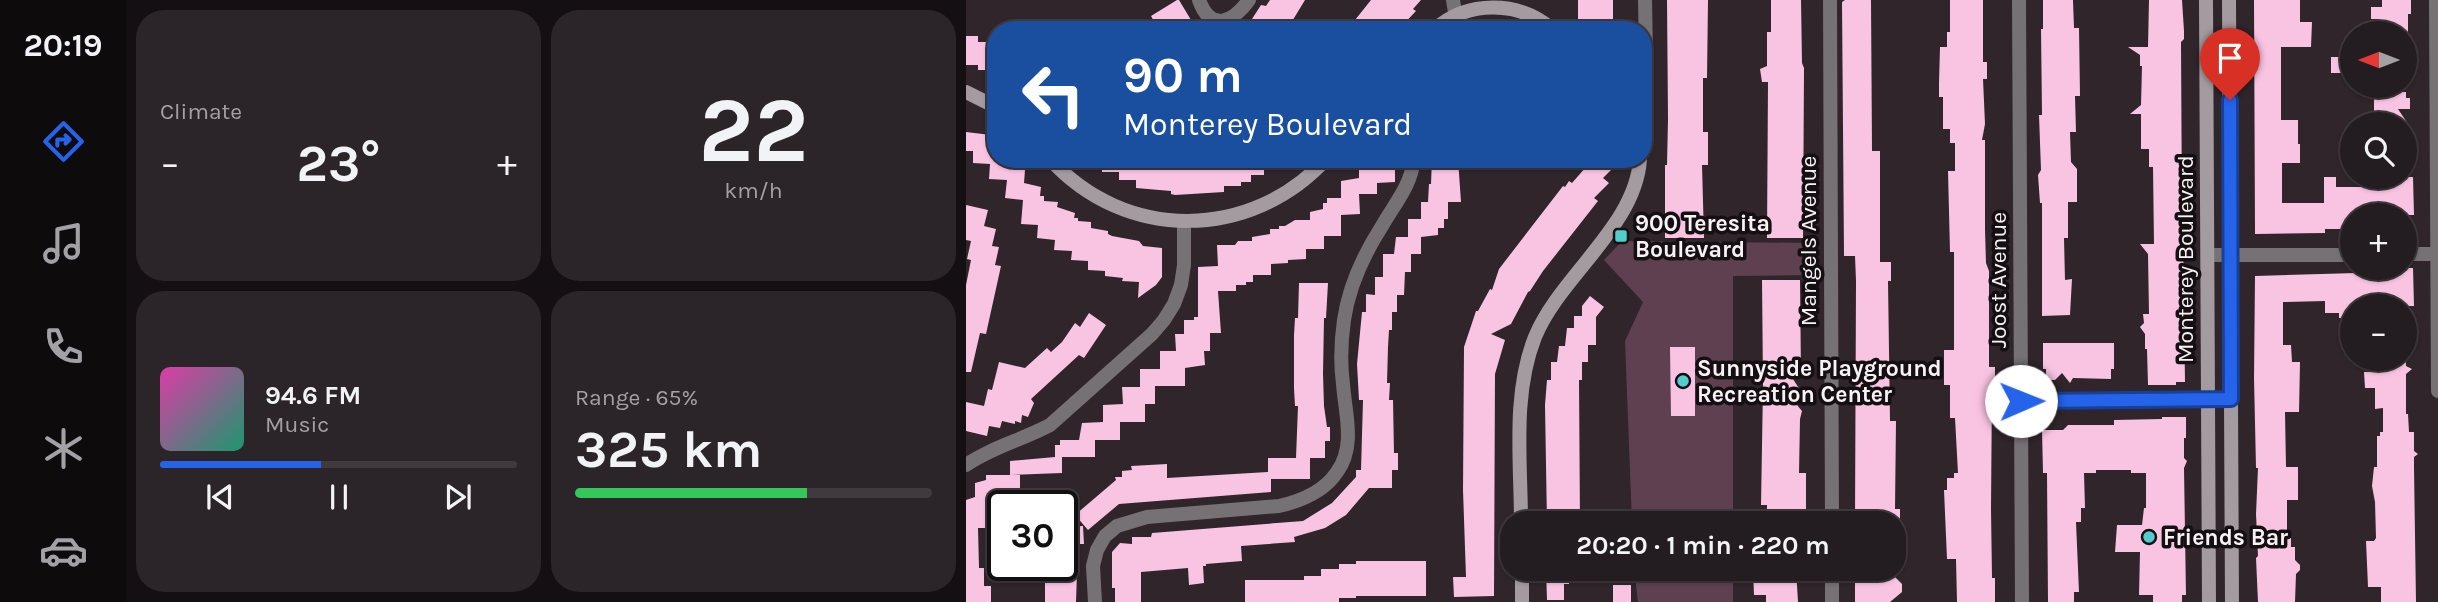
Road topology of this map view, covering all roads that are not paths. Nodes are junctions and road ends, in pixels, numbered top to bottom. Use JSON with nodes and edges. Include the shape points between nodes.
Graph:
{"nodes":[{"id":1,"x":1199,"y":0,"type":"edge"},
{"id":2,"x":1250,"y":0,"type":"edge"},
{"id":3,"x":1646,"y":0,"type":"edge"},
{"id":4,"x":1829,"y":0,"type":"edge"},
{"id":5,"x":2019,"y":0,"type":"edge"},
{"id":6,"x":2206,"y":0,"type":"edge"},
{"id":7,"x":2229,"y":0,"type":"edge"},
{"id":8,"x":2436,"y":0,"type":"edge"},
{"id":9,"x":1454,"y":6,"type":"edge"},
{"id":10,"x":2207,"y":17,"type":"junction"},
{"id":11,"x":2229,"y":17,"type":"junction"},
{"id":12,"x":1442,"y":21,"type":"edge"},
{"id":13,"x":1541,"y":21,"type":"edge"},
{"id":14,"x":1646,"y":21,"type":"edge"},
{"id":15,"x":966,"y":92,"type":"edge"},
{"id":16,"x":987,"y":102,"type":"edge"},
{"id":17,"x":1059,"y":168,"type":"edge"},
{"id":18,"x":1317,"y":168,"type":"edge"},
{"id":19,"x":1412,"y":168,"type":"edge"},
{"id":20,"x":1639,"y":168,"type":"edge"},
{"id":21,"x":1184,"y":221,"type":"junction"},
{"id":22,"x":2417,"y":254,"type":"edge"},
{"id":23,"x":2437,"y":254,"type":"edge"},
{"id":24,"x":2207,"y":255,"type":"junction"},
{"id":25,"x":2231,"y":255,"type":"junction"},
{"id":26,"x":2340,"y":255,"type":"edge"},
{"id":27,"x":2438,"y":391,"type":"edge"},
{"id":28,"x":2208,"y":399,"type":"junction"},
{"id":29,"x":2231,"y":399,"type":"junction"},
{"id":30,"x":2021,"y":401,"type":"junction"},
{"id":31,"x":966,"y":465,"type":"edge"},
{"id":32,"x":1521,"y":511,"type":"edge"},
{"id":33,"x":1832,"y":511,"type":"edge"},
{"id":34,"x":1522,"y":581,"type":"edge"},
{"id":35,"x":1832,"y":581,"type":"edge"},
{"id":36,"x":1095,"y":602,"type":"edge"},
{"id":37,"x":1522,"y":602,"type":"edge"},
{"id":38,"x":1832,"y":602,"type":"edge"},
{"id":39,"x":2022,"y":602,"type":"edge"},
{"id":40,"x":2209,"y":602,"type":"edge"},
{"id":41,"x":2232,"y":602,"type":"edge"}],
"edges":[{"from":1,"to":2,"type":"street","via":[[1217,21],[1235,17]]},
{"from":3,"to":14,"type":"street"},
{"from":4,"to":33,"type":"street","name":"Mangels Avenue"},
{"from":5,"to":30,"type":"street","name":"Joost Avenue"},
{"from":6,"to":10,"type":"main road","name":"Monterey Boulevard"},
{"from":7,"to":11,"type":"main road","name":"Monterey Boulevard"},
{"from":8,"to":23,"type":"street"},
{"from":9,"to":12,"type":"main road"},
{"from":9,"to":13,"type":"main road","via":[[1506,4]]},
{"from":10,"to":11,"type":"main road"},
{"from":10,"to":24,"type":"main road","name":"Monterey Boulevard"},
{"from":11,"to":25,"type":"main road","name":"Monterey Boulevard"},
{"from":15,"to":16,"type":"main road"},
{"from":17,"to":21,"type":"main road","via":[[1079,187],[1110,204],[1152,218]]},
{"from":18,"to":21,"type":"main road","via":[[1300,184],[1259,206],[1219,219]]},
{"from":19,"to":36,"type":"street","via":[[1408,185],[1359,268],[1345,317],[1341,364],[1348,432],[1346,454],[1337,472],[1311,496],[1294,503],[1147,517],[1117,527],[1097,550]]},
{"from":20,"to":32,"type":"main road","via":[[1622,214],[1545,317],[1528,360],[1521,392]]},
{"from":21,"to":31,"type":"street","via":[[1181,285],[1174,304],[1152,334],[1050,425]]},
{"from":22,"to":23,"type":"street"},
{"from":23,"to":27,"type":"street"},
{"from":24,"to":25,"type":"street"},
{"from":24,"to":28,"type":"main road","name":"Monterey Boulevard"},
{"from":25,"to":26,"type":"street"},
{"from":25,"to":29,"type":"main road","name":"Monterey Boulevard"},
{"from":28,"to":29,"type":"street"},
{"from":28,"to":30,"type":"street"},
{"from":28,"to":40,"type":"main road","name":"Monterey Boulevard"},
{"from":29,"to":41,"type":"main road","name":"Monterey Boulevard"},
{"from":30,"to":39,"type":"street","name":"Joost Avenue"},
{"from":34,"to":37,"type":"main road"},
{"from":35,"to":38,"type":"street"}]}
